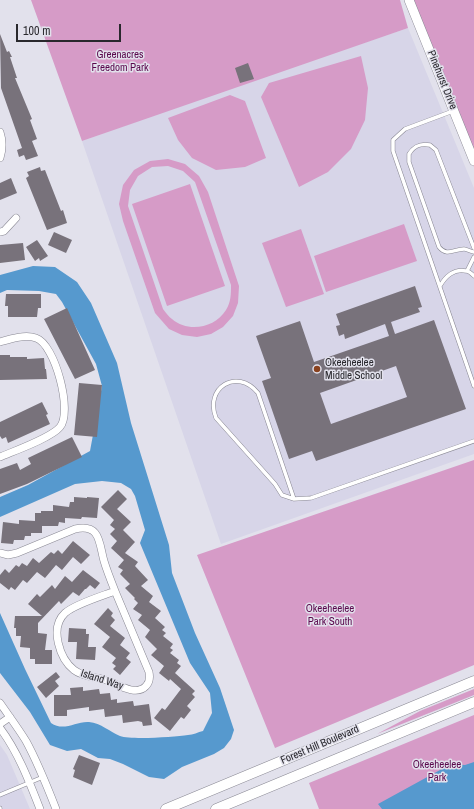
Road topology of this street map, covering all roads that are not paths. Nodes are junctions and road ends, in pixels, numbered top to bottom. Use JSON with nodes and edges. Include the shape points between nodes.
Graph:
{"nodes":[{"id":1,"x":409,"y":0,"type":"edge"},
{"id":2,"x":454,"y":111,"type":"junction"},
{"id":3,"x":0,"y":132,"type":"edge"},
{"id":4,"x":0,"y":158,"type":"edge"},
{"id":5,"x":474,"y":161,"type":"edge"},
{"id":6,"x":16,"y":218,"type":"dead end"},
{"id":7,"x":0,"y":232,"type":"edge"},
{"id":8,"x":474,"y":248,"type":"edge"},
{"id":9,"x":474,"y":252,"type":"edge"},
{"id":10,"x":474,"y":257,"type":"edge"},
{"id":11,"x":467,"y":271,"type":"junction"},
{"id":12,"x":474,"y":276,"type":"edge"},
{"id":13,"x":440,"y":286,"type":"junction"},
{"id":14,"x":0,"y":342,"type":"edge"},
{"id":15,"x":474,"y":386,"type":"edge"},
{"id":16,"x":474,"y":441,"type":"edge"},
{"id":17,"x":0,"y":457,"type":"edge"},
{"id":18,"x":294,"y":499,"type":"junction"},
{"id":19,"x":0,"y":553,"type":"edge"},
{"id":20,"x":115,"y":591,"type":"junction"},
{"id":21,"x":474,"y":681,"type":"edge"},
{"id":22,"x":474,"y":702,"type":"edge"},
{"id":23,"x":0,"y":703,"type":"edge"},
{"id":24,"x":10,"y":717,"type":"junction"},
{"id":25,"x":0,"y":724,"type":"edge"},
{"id":26,"x":0,"y":728,"type":"edge"},
{"id":27,"x":316,"y":747,"type":"junction"},
{"id":28,"x":324,"y":764,"type":"junction"},
{"id":29,"x":43,"y":778,"type":"junction"},
{"id":30,"x":29,"y":783,"type":"junction"},
{"id":31,"x":0,"y":795,"type":"edge"},
{"id":32,"x":51,"y":797,"type":"junction"},
{"id":33,"x":39,"y":806,"type":"edge"},
{"id":34,"x":56,"y":809,"type":"edge"},
{"id":35,"x":166,"y":809,"type":"edge"},
{"id":36,"x":216,"y":809,"type":"edge"}],
"edges":[{"from":1,"to":2,"type":"street","name":"Pinehurst Drive"},
{"from":2,"to":5,"type":"street","name":"Pinehurst Drive"},
{"from":2,"to":13,"type":"lane","via":[[405,129],[393,140],[393,151]]},
{"from":3,"to":4,"type":"street","via":[[3,148]]},
{"from":6,"to":7,"type":"street"},
{"from":8,"to":9,"type":"lane","via":[[436,150],[430,145],[415,146],[409,154],[409,162],[439,247],[444,252],[464,249]]},
{"from":10,"to":11,"type":"lane"},
{"from":11,"to":12,"type":"lane"},
{"from":11,"to":13,"type":"lane","via":[[450,273]]},
{"from":13,"to":15,"type":"lane"},
{"from":14,"to":17,"type":"street","via":[[31,337],[45,344],[60,378],[64,416],[60,426],[52,432]]},
{"from":16,"to":18,"type":"lane","via":[[311,498]]},
{"from":18,"to":18,"type":"lane","via":[[258,392],[254,387],[240,381],[225,384],[219,389],[213,403],[216,418],[282,495]]},
{"from":19,"to":20,"type":"street","name":"Island Way","via":[[17,553],[75,529],[92,530],[99,537]]},
{"from":20,"to":20,"type":"street","name":"Island Way","via":[[149,672],[149,682],[141,690],[131,690],[79,674],[67,662],[57,637],[58,623],[67,612]]},
{"from":21,"to":27,"type":"main road","name":"Forest Hill Boulevard"},
{"from":22,"to":28,"type":"main road","name":"Forest Hill Boulevard"},
{"from":23,"to":24,"type":"street"},
{"from":24,"to":25,"type":"street"},
{"from":24,"to":29,"type":"street","via":[[26,742]]},
{"from":26,"to":30,"type":"street"},
{"from":27,"to":28,"type":"main road"},
{"from":27,"to":35,"type":"main road","name":"Forest Hill Boulevard"},
{"from":28,"to":36,"type":"main road","name":"Forest Hill Boulevard"},
{"from":29,"to":30,"type":"lane"},
{"from":29,"to":32,"type":"street"},
{"from":30,"to":31,"type":"lane"},
{"from":30,"to":33,"type":"street"},
{"from":32,"to":33,"type":"street"},
{"from":32,"to":34,"type":"street"}]}
